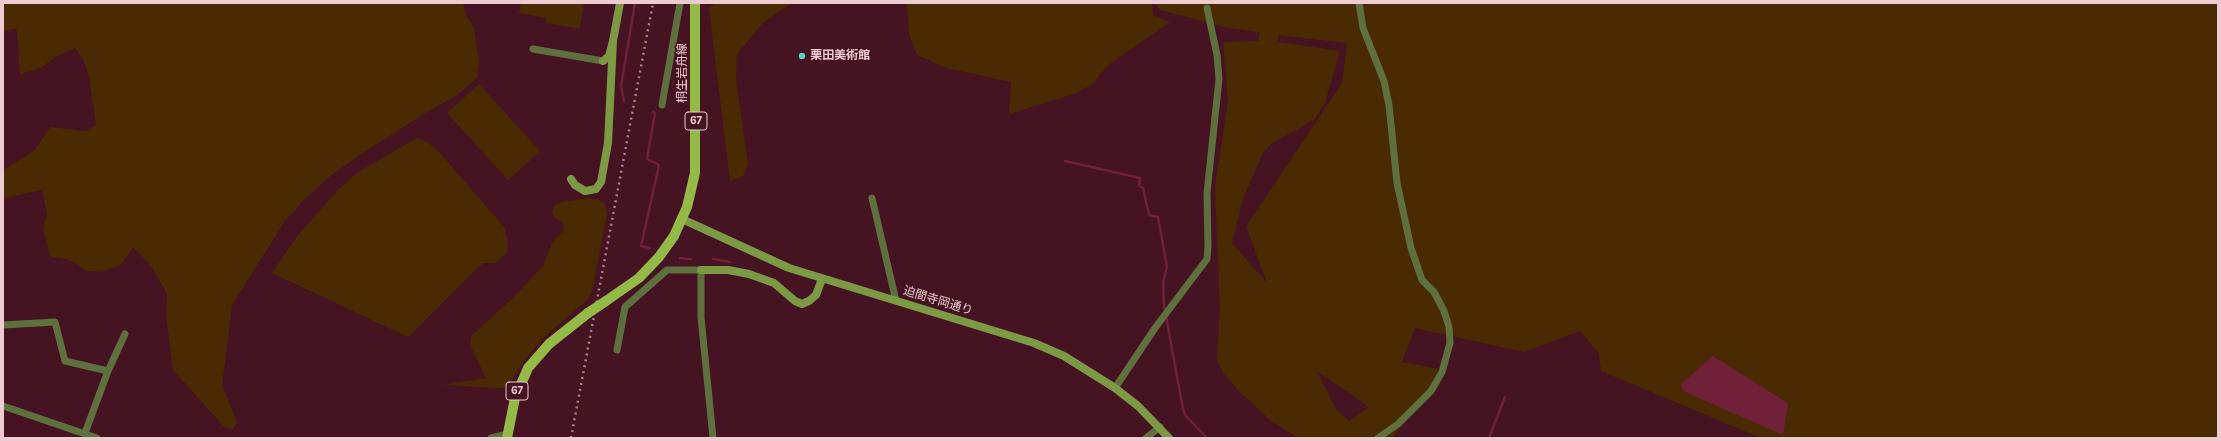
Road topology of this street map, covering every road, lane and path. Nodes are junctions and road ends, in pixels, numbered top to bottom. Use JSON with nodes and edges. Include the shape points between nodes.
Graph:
{"nodes":[{"id":1,"x":620,"y":3,"type":"edge"},
{"id":2,"x":680,"y":3,"type":"edge"},
{"id":3,"x":695,"y":3,"type":"edge"},
{"id":4,"x":1359,"y":3,"type":"edge"},
{"id":5,"x":1207,"y":8,"type":"dead end"},
{"id":6,"x":613,"y":41,"type":"junction"},
{"id":7,"x":533,"y":49,"type":"dead end"},
{"id":8,"x":604,"y":61,"type":"joint"},
{"id":9,"x":662,"y":105,"type":"dead end"},
{"id":10,"x":571,"y":179,"type":"dead end"},
{"id":11,"x":872,"y":198,"type":"dead end"},
{"id":12,"x":682,"y":219,"type":"junction"},
{"id":13,"x":701,"y":270,"type":"junction"},
{"id":14,"x":822,"y":278,"type":"junction"},
{"id":15,"x":896,"y":301,"type":"junction"},
{"id":16,"x":3,"y":325,"type":"edge"},
{"id":17,"x":125,"y":334,"type":"dead end"},
{"id":18,"x":617,"y":350,"type":"dead end"},
{"id":19,"x":108,"y":371,"type":"junction"},
{"id":20,"x":1115,"y":388,"type":"junction"},
{"id":21,"x":3,"y":406,"type":"edge"},
{"id":22,"x":1160,"y":427,"type":"junction"},
{"id":23,"x":84,"y":433,"type":"junction"},
{"id":24,"x":508,"y":436,"type":"edge"},
{"id":25,"x":97,"y":438,"type":"edge"},
{"id":26,"x":491,"y":438,"type":"edge"},
{"id":27,"x":713,"y":438,"type":"edge"},
{"id":28,"x":1146,"y":438,"type":"edge"},
{"id":29,"x":1169,"y":438,"type":"edge"},
{"id":30,"x":1378,"y":438,"type":"edge"}],
"edges":[{"from":1,"to":6,"type":"street"},
{"from":2,"to":9,"type":"street"},
{"from":3,"to":12,"type":"main road","name":"桐生岩舟線","number":"67","via":[[695,172]]},
{"from":4,"to":30,"type":"street","via":[[1363,28],[1380,67],[1386,93],[1397,183],[1411,248],[1422,280],[1434,292],[1444,311],[1450,343],[1442,372],[1432,391],[1398,424]]},
{"from":5,"to":20,"type":"street","via":[[1219,79],[1207,193],[1207,259],[1155,328]]},
{"from":6,"to":8,"type":"street","via":[[609,56]]},
{"from":6,"to":10,"type":"street","via":[[608,143],[602,182],[596,189],[585,191]]},
{"from":7,"to":8,"type":"street"},
{"from":11,"to":15,"type":"street"},
{"from":12,"to":14,"type":"street","name":"迫間寺岡通り","via":[[752,252]]},
{"from":12,"to":24,"type":"main road","name":"桐生岩舟線","number":"67","bridge":true,"via":[[659,257],[639,278],[549,344],[528,368],[515,398]]},
{"from":13,"to":14,"type":"street","via":[[728,270],[749,274],[774,283],[802,304],[816,295]]},
{"from":13,"to":18,"type":"street","via":[[667,270],[625,307]]},
{"from":13,"to":27,"type":"street","via":[[701,317]]},
{"from":14,"to":15,"type":"street","name":"迫間寺岡通り"},
{"from":15,"to":20,"type":"street","name":"迫間寺岡通り","via":[[1034,342],[1088,369]]},
{"from":16,"to":19,"type":"street","via":[[55,322],[65,361]]},
{"from":17,"to":19,"type":"street"},
{"from":19,"to":23,"type":"street"},
{"from":20,"to":22,"type":"street","name":"迫間寺岡通り"},
{"from":21,"to":23,"type":"street"},
{"from":22,"to":28,"type":"street"},
{"from":22,"to":29,"type":"street","name":"迫間寺岡通り"},
{"from":23,"to":25,"type":"street"},
{"from":24,"to":26,"type":"street"}]}
